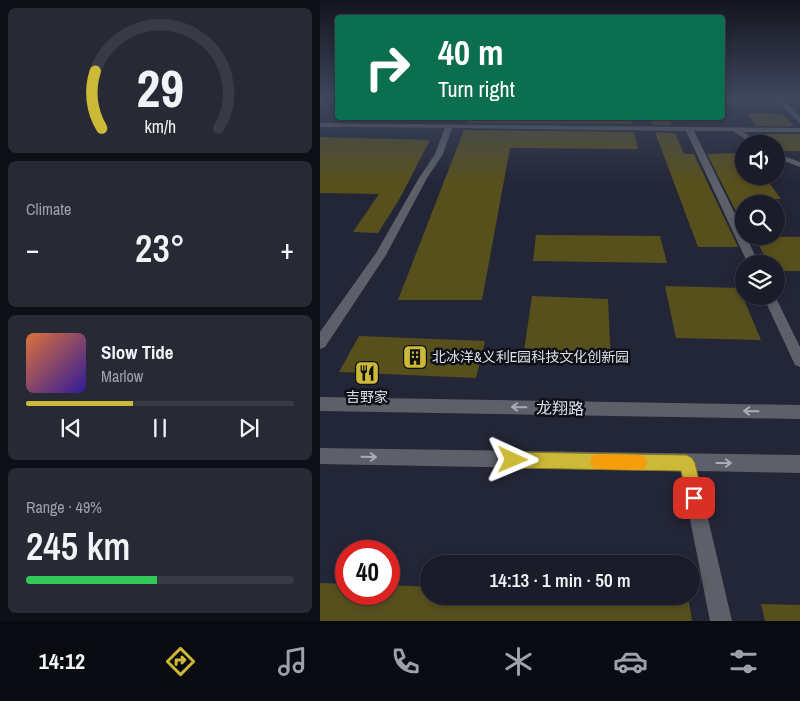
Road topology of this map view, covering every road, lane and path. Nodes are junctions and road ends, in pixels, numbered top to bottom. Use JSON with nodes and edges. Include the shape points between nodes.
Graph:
{"nodes":[{"id":1,"x":449,"y":127,"type":"edge"},
{"id":2,"x":527,"y":127,"type":"edge"},
{"id":3,"x":689,"y":129,"type":"junction"},
{"id":4,"x":734,"y":129,"type":"junction"},
{"id":5,"x":800,"y":130,"type":"edge"},
{"id":6,"x":744,"y":135,"type":"edge"},
{"id":7,"x":785,"y":158,"type":"edge"},
{"id":8,"x":800,"y":166,"type":"edge"},
{"id":9,"x":750,"y":255,"type":"edge"},
{"id":10,"x":773,"y":305,"type":"edge"},
{"id":11,"x":320,"y":342,"type":"edge"},
{"id":12,"x":800,"y":360,"type":"edge"},
{"id":13,"x":320,"y":404,"type":"edge"},
{"id":14,"x":800,"y":412,"type":"edge"},
{"id":15,"x":320,"y":456,"type":"edge"},
{"id":16,"x":687,"y":463,"type":"junction"},
{"id":17,"x":800,"y":464,"type":"edge"},
{"id":18,"x":721,"y":621,"type":"edge"}],
"edges":[{"from":1,"to":11,"type":"street","via":[[439,154],[381,255]]},
{"from":2,"to":3,"type":"street"},
{"from":3,"to":4,"type":"street"},
{"from":3,"to":9,"type":"street"},
{"from":4,"to":5,"type":"street"},
{"from":4,"to":6,"type":"street"},
{"from":7,"to":8,"type":"street"},
{"from":10,"to":12,"type":"street"},
{"from":14,"to":13,"type":"street","name":"龙翔路","one_way":true},
{"from":15,"to":16,"type":"street","one_way":true},
{"from":16,"to":17,"type":"street","one_way":true},
{"from":16,"to":18,"type":"street"}]}
